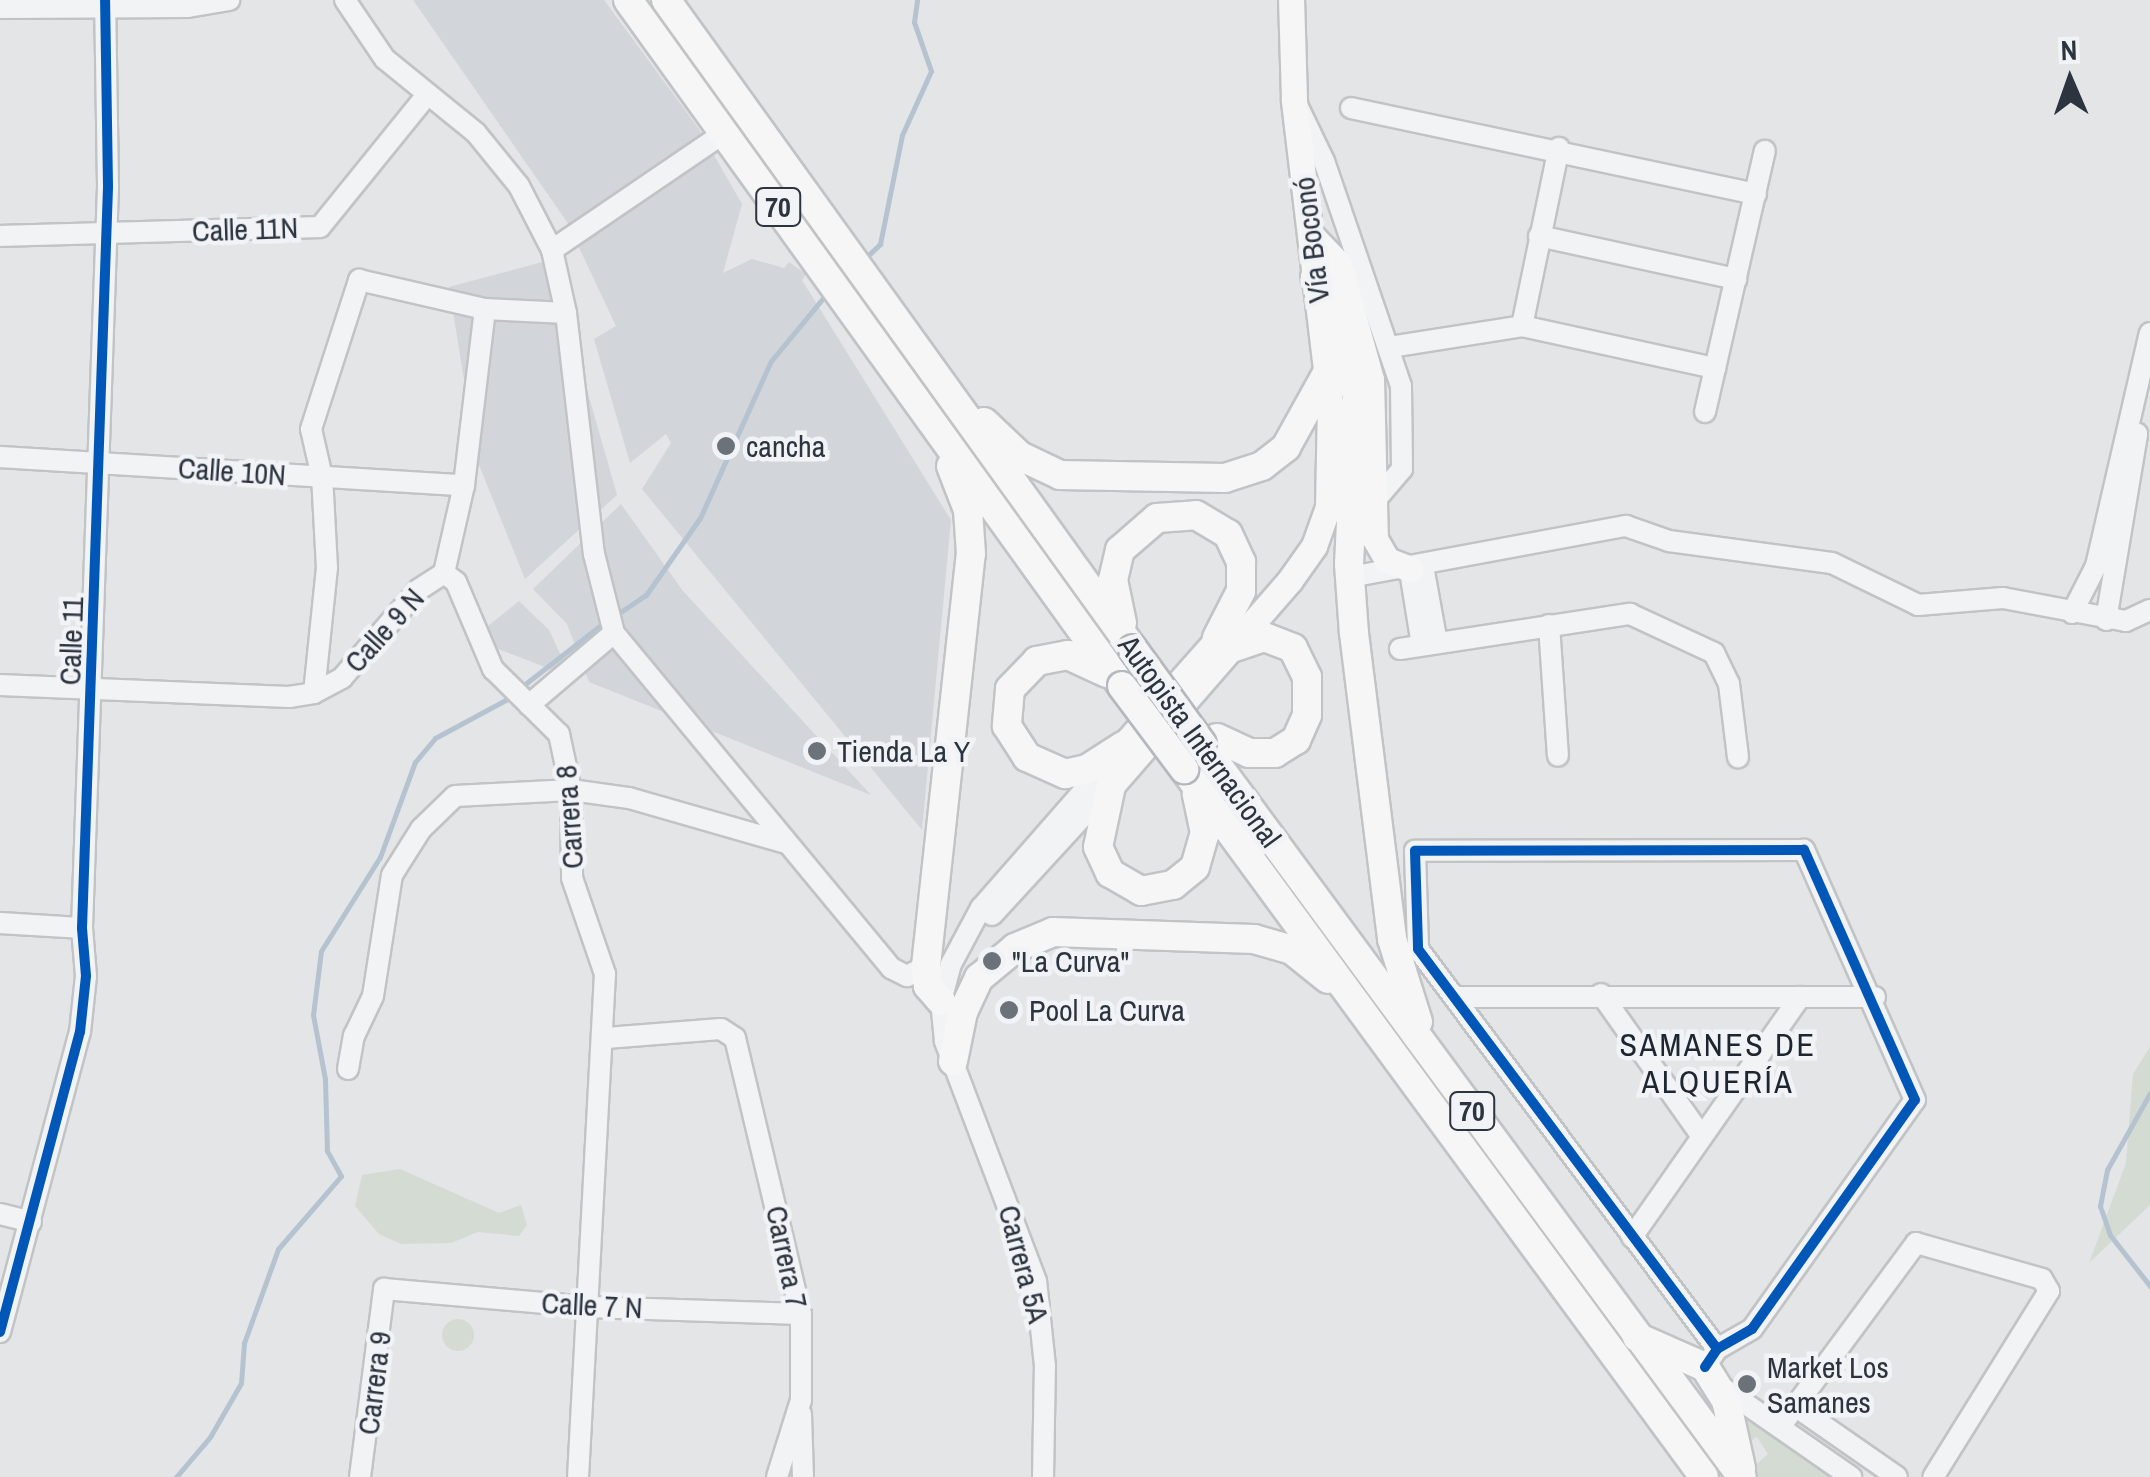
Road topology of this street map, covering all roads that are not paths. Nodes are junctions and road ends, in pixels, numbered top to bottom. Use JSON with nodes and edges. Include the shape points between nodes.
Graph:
{"nodes":[{"id":1,"x":229,"y":0,"type":"edge"},
{"id":2,"x":345,"y":0,"type":"edge"},
{"id":3,"x":628,"y":0,"type":"edge"},
{"id":4,"x":666,"y":0,"type":"edge"},
{"id":5,"x":1291,"y":0,"type":"edge"},
{"id":6,"x":104,"y":5,"type":"edge"},
{"id":7,"x":0,"y":8,"type":"edge"},
{"id":8,"x":427,"y":96,"type":"junction"},
{"id":9,"x":1294,"y":99,"type":"junction"},
{"id":10,"x":1352,"y":108,"type":"dead end"},
{"id":11,"x":724,"y":133,"type":"junction"},
{"id":12,"x":1559,"y":148,"type":"junction"},
{"id":13,"x":1765,"y":151,"type":"dead end"},
{"id":14,"x":1756,"y":194,"type":"junction"},
{"id":15,"x":106,"y":234,"type":"junction"},
{"id":16,"x":1310,"y":234,"type":"junction"},
{"id":17,"x":0,"y":236,"type":"edge"},
{"id":18,"x":1539,"y":236,"type":"junction"},
{"id":19,"x":552,"y":250,"type":"junction"},
{"id":20,"x":1314,"y":276,"type":"junction"},
{"id":21,"x":1736,"y":279,"type":"junction"},
{"id":22,"x":485,"y":309,"type":"junction"},
{"id":23,"x":566,"y":313,"type":"junction"},
{"id":24,"x":1522,"y":326,"type":"junction"},
{"id":25,"x":2150,"y":334,"type":"edge"},
{"id":26,"x":1390,"y":347,"type":"junction"},
{"id":27,"x":923,"y":360,"type":"junction"},
{"id":28,"x":1715,"y":368,"type":"junction"},
{"id":29,"x":1327,"y":373,"type":"junction"},
{"id":30,"x":1403,"y":402,"type":"junction"},
{"id":31,"x":1374,"y":404,"type":"junction"},
{"id":32,"x":1705,"y":412,"type":"dead end"},
{"id":33,"x":928,"y":415,"type":"junction"},
{"id":34,"x":2138,"y":418,"type":"edge"},
{"id":35,"x":0,"y":457,"type":"edge"},
{"id":36,"x":96,"y":462,"type":"junction"},
{"id":37,"x":322,"y":476,"type":"junction"},
{"id":38,"x":464,"y":485,"type":"junction"},
{"id":39,"x":1372,"y":504,"type":"junction"},
{"id":40,"x":2116,"y":506,"type":"junction"},
{"id":41,"x":1416,"y":568,"type":"junction"},
{"id":42,"x":444,"y":572,"type":"junction"},
{"id":43,"x":1350,"y":577,"type":"junction"},
{"id":44,"x":2150,"y":610,"type":"edge"},
{"id":45,"x":2072,"y":613,"type":"junction"},
{"id":46,"x":2106,"y":620,"type":"junction"},
{"id":47,"x":1548,"y":626,"type":"junction"},
{"id":48,"x":614,"y":633,"type":"junction"},
{"id":49,"x":1226,"y":643,"type":"junction"},
{"id":50,"x":1130,"y":644,"type":"junction"},
{"id":51,"x":1430,"y":644,"type":"junction"},
{"id":52,"x":1400,"y":649,"type":"dead end"},
{"id":53,"x":1120,"y":683,"type":"junction"},
{"id":54,"x":0,"y":685,"type":"edge"},
{"id":55,"x":94,"y":686,"type":"junction"},
{"id":56,"x":314,"y":693,"type":"junction"},
{"id":57,"x":529,"y":705,"type":"junction"},
{"id":58,"x":1209,"y":741,"type":"junction"},
{"id":59,"x":1123,"y":746,"type":"junction"},
{"id":60,"x":1558,"y":756,"type":"dead end"},
{"id":61,"x":1738,"y":757,"type":"dead end"},
{"id":62,"x":1187,"y":774,"type":"junction"},
{"id":63,"x":1110,"y":786,"type":"junction"},
{"id":64,"x":571,"y":790,"type":"junction"},
{"id":65,"x":786,"y":842,"type":"junction"},
{"id":66,"x":0,"y":923,"type":"edge"},
{"id":67,"x":82,"y":928,"type":"junction"},
{"id":68,"x":926,"y":966,"type":"junction"},
{"id":69,"x":1601,"y":994,"type":"junction"},
{"id":70,"x":1800,"y":996,"type":"junction"},
{"id":71,"x":1454,"y":997,"type":"junction"},
{"id":72,"x":1875,"y":997,"type":"junction"},
{"id":73,"x":941,"y":1001,"type":"junction"},
{"id":74,"x":1377,"y":1025,"type":"junction"},
{"id":75,"x":606,"y":1038,"type":"junction"},
{"id":76,"x":954,"y":1061,"type":"junction"},
{"id":77,"x":1438,"y":1065,"type":"junction"},
{"id":78,"x":348,"y":1068,"type":"dead end"},
{"id":79,"x":1700,"y":1134,"type":"junction"},
{"id":80,"x":0,"y":1214,"type":"edge"},
{"id":81,"x":31,"y":1222,"type":"junction"},
{"id":82,"x":1632,"y":1238,"type":"junction"},
{"id":83,"x":384,"y":1289,"type":"joint"},
{"id":84,"x":588,"y":1307,"type":"junction"},
{"id":85,"x":801,"y":1314,"type":"junction"},
{"id":86,"x":0,"y":1332,"type":"edge"},
{"id":87,"x":1637,"y":1337,"type":"junction"},
{"id":88,"x":1713,"y":1367,"type":"junction"},
{"id":89,"x":801,"y":1400,"type":"junction"},
{"id":90,"x":1795,"y":1406,"type":"junction"},
{"id":91,"x":1780,"y":1427,"type":"junction"},
{"id":92,"x":360,"y":1477,"type":"edge"},
{"id":93,"x":578,"y":1477,"type":"edge"},
{"id":94,"x":777,"y":1477,"type":"edge"},
{"id":95,"x":803,"y":1477,"type":"edge"},
{"id":96,"x":1042,"y":1477,"type":"edge"},
{"id":97,"x":1704,"y":1477,"type":"edge"},
{"id":98,"x":1742,"y":1477,"type":"edge"},
{"id":99,"x":1851,"y":1477,"type":"edge"},
{"id":100,"x":1897,"y":1477,"type":"edge"},
{"id":101,"x":1933,"y":1477,"type":"edge"}],
"edges":[{"from":1,"to":6,"type":"street"},
{"from":2,"to":8,"type":"street","via":[[385,59]]},
{"from":3,"to":11,"type":"highway","name":"Autopista Internacional","number":"70"},
{"from":4,"to":27,"type":"highway","name":"Autopista Internacional","number":"70"},
{"from":5,"to":9,"type":"main road","name":"Vía Boconó"},
{"from":6,"to":7,"type":"street"},
{"from":6,"to":15,"type":"street","name":"Calle 11"},
{"from":8,"to":15,"type":"street","name":"Calle 11N","via":[[320,227]]},
{"from":8,"to":19,"type":"street","via":[[476,133],[498,160]]},
{"from":9,"to":16,"type":"main road","name":"Vía Boconó"},
{"from":9,"to":26,"type":"street","via":[[1324,161]]},
{"from":10,"to":12,"type":"street"},
{"from":11,"to":19,"type":"street"},
{"from":11,"to":33,"type":"highway","name":"Autopista Internacional","number":"70"},
{"from":12,"to":14,"type":"street"},
{"from":12,"to":18,"type":"street"},
{"from":13,"to":14,"type":"street"},
{"from":14,"to":21,"type":"street"},
{"from":15,"to":17,"type":"street","name":"Calle 11N"},
{"from":15,"to":36,"type":"street","name":"Calle 11"},
{"from":16,"to":20,"type":"main road","name":"Vía Boconó"},
{"from":16,"to":31,"type":"main road","via":[[1339,264]]},
{"from":18,"to":21,"type":"street"},
{"from":18,"to":24,"type":"street"},
{"from":19,"to":23,"type":"street"},
{"from":20,"to":29,"type":"main road","name":"Vía Boconó"},
{"from":20,"to":43,"type":"highway","via":[[1344,345],[1359,408]]},
{"from":21,"to":28,"type":"street"},
{"from":22,"to":23,"type":"street"},
{"from":22,"to":37,"type":"street","via":[[359,280],[312,428]]},
{"from":22,"to":38,"type":"street","name":"Calle 9 N"},
{"from":23,"to":48,"type":"street","via":[[594,554]]},
{"from":24,"to":26,"type":"street"},
{"from":24,"to":28,"type":"street"},
{"from":25,"to":34,"type":"street"},
{"from":26,"to":30,"type":"street"},
{"from":27,"to":29,"type":"highway","via":[[1020,456],[1071,476],[1244,474],[1286,447]]},
{"from":27,"to":50,"type":"highway","name":"Autopista Internacional","number":"70"},
{"from":28,"to":32,"type":"street"},
{"from":29,"to":49,"type":"main road","name":"Vía Boconó","via":[[1331,481],[1284,564]]},
{"from":30,"to":31,"type":"street"},
{"from":30,"to":39,"type":"street","via":[[1402,468]]},
{"from":31,"to":39,"type":"main road"},
{"from":33,"to":53,"type":"highway","name":"Autopista Internacional","number":"70"},
{"from":33,"to":68,"type":"highway","via":[[965,501],[971,554]]},
{"from":34,"to":40,"type":"street"},
{"from":35,"to":36,"type":"street","name":"Calle 10N"},
{"from":36,"to":37,"type":"street","name":"Calle 10N"},
{"from":36,"to":55,"type":"street","name":"Calle 11"},
{"from":37,"to":38,"type":"street","name":"Calle 10N"},
{"from":37,"to":56,"type":"street","via":[[327,568]]},
{"from":38,"to":42,"type":"street","name":"Calle 9 N"},
{"from":39,"to":41,"type":"main road","via":[[1380,552]]},
{"from":40,"to":45,"type":"street"},
{"from":40,"to":46,"type":"street"},
{"from":41,"to":43,"type":"street"},
{"from":41,"to":45,"type":"street","via":[[1626,526],[1669,541],[1832,563],[1918,605],[2003,598]]},
{"from":41,"to":51,"type":"street"},
{"from":42,"to":56,"type":"street","name":"Calle 9 N","via":[[418,590],[342,678]]},
{"from":42,"to":57,"type":"street","name":"Carrera 8","via":[[456,582],[493,669]]},
{"from":43,"to":77,"type":"highway","via":[[1392,939]]},
{"from":44,"to":46,"type":"street","via":[[2126,621]]},
{"from":45,"to":46,"type":"street"},
{"from":47,"to":51,"type":"street"},
{"from":47,"to":60,"type":"street"},
{"from":47,"to":61,"type":"street","via":[[1630,614],[1714,653],[1729,684]]},
{"from":48,"to":57,"type":"street"},
{"from":48,"to":65,"type":"street"},
{"from":49,"to":50,"type":"highway","via":[[1240,591],[1240,556],[1223,529],[1182,513],[1150,521],[1116,559],[1114,592]]},
{"from":49,"to":58,"type":"highway","via":[[1264,637],[1293,648],[1307,678],[1307,715],[1296,740],[1276,753],[1250,754]]},
{"from":49,"to":59,"type":"main road","name":"Vía Boconó"},
{"from":49,"to":63,"type":"main road","name":"Vía Boconó"},
{"from":50,"to":58,"type":"highway","name":"Autopista Internacional","number":"70","bridge":true},
{"from":51,"to":52,"type":"street"},
{"from":53,"to":59,"type":"highway","via":[[1075,657],[1042,658],[1013,683],[1006,721],[1027,756],[1060,773],[1082,772]]},
{"from":53,"to":62,"type":"highway","name":"Autopista Internacional","number":"70","bridge":true},
{"from":54,"to":55,"type":"street","name":"Calle 9 N"},
{"from":55,"to":56,"type":"street","name":"Calle 9 N","via":[[211,695]]},
{"from":55,"to":67,"type":"street","name":"Calle 11"},
{"from":57,"to":64,"type":"street","name":"Carrera 8","via":[[560,734]]},
{"from":58,"to":77,"type":"highway","name":"Autopista Internacional","number":"70"},
{"from":59,"to":73,"type":"street","via":[[981,908],[951,964]]},
{"from":62,"to":63,"type":"highway","via":[[1202,815],[1202,851],[1186,876],[1158,890],[1125,885],[1101,856],[1098,827]]},
{"from":62,"to":74,"type":"highway","name":"Autopista Internacional","number":"70"},
{"from":63,"to":76,"type":"street","name":"Carrera 5A","via":[[971,945],[953,994]]},
{"from":64,"to":65,"type":"street","via":[[629,798]]},
{"from":64,"to":75,"type":"street","name":"Carrera 8","via":[[572,878],[600,948]]},
{"from":64,"to":78,"type":"street","via":[[455,796],[421,829],[392,875],[374,996],[354,1036]]},
{"from":65,"to":68,"type":"street","via":[[891,968],[906,976]]},
{"from":66,"to":67,"type":"street"},
{"from":67,"to":81,"type":"street","name":"Calle 11","via":[[80,1032]]},
{"from":68,"to":73,"type":"highway","via":[[928,986]]},
{"from":69,"to":70,"type":"street"},
{"from":69,"to":71,"type":"street"},
{"from":69,"to":79,"type":"street"},
{"from":70,"to":72,"type":"street"},
{"from":70,"to":79,"type":"street"},
{"from":71,"to":72,"type":"street","via":[[1414,939],[1411,858],[1424,848],[1804,850]]},
{"from":71,"to":82,"type":"street"},
{"from":72,"to":88,"type":"street","via":[[1914,1090],[1913,1108],[1752,1328]]},
{"from":73,"to":76,"type":"street","name":"Carrera 5A"},
{"from":74,"to":76,"type":"highway","via":[[1309,962],[1276,944],[1066,930],[1024,942],[980,978],[962,1012]]},
{"from":74,"to":97,"type":"highway","name":"Autopista Internacional","number":"70"},
{"from":75,"to":84,"type":"street","name":"Carrera 8"},
{"from":75,"to":85,"type":"street","name":"Carrera 7","via":[[722,1029],[736,1038]]},
{"from":76,"to":96,"type":"street","name":"Carrera 5A","via":[[1036,1282],[1045,1366]]},
{"from":77,"to":87,"type":"highway","name":"Autopista Internacional","number":"70"},
{"from":79,"to":82,"type":"street"},
{"from":80,"to":81,"type":"street"},
{"from":81,"to":86,"type":"street","name":"Calle 11"},
{"from":82,"to":88,"type":"street"},
{"from":83,"to":84,"type":"street","name":"Calle 7 N"},
{"from":83,"to":92,"type":"street","name":"Carrera 9"},
{"from":84,"to":85,"type":"street","name":"Calle 7 N"},
{"from":84,"to":93,"type":"street","name":"Carrera 8"},
{"from":85,"to":89,"type":"street","name":"Carrera 7"},
{"from":87,"to":88,"type":"highway"},
{"from":87,"to":98,"type":"highway","name":"Autopista Internacional","number":"70"},
{"from":88,"to":91,"type":"street"},
{"from":88,"to":98,"type":"highway","via":[[1733,1420]]},
{"from":89,"to":94,"type":"street","name":"Carrera 7"},
{"from":89,"to":95,"type":"street"},
{"from":90,"to":91,"type":"street"},
{"from":90,"to":100,"type":"street"},
{"from":90,"to":101,"type":"street","via":[[1916,1243],[2042,1278],[2049,1291]]},
{"from":91,"to":99,"type":"street"}]}
